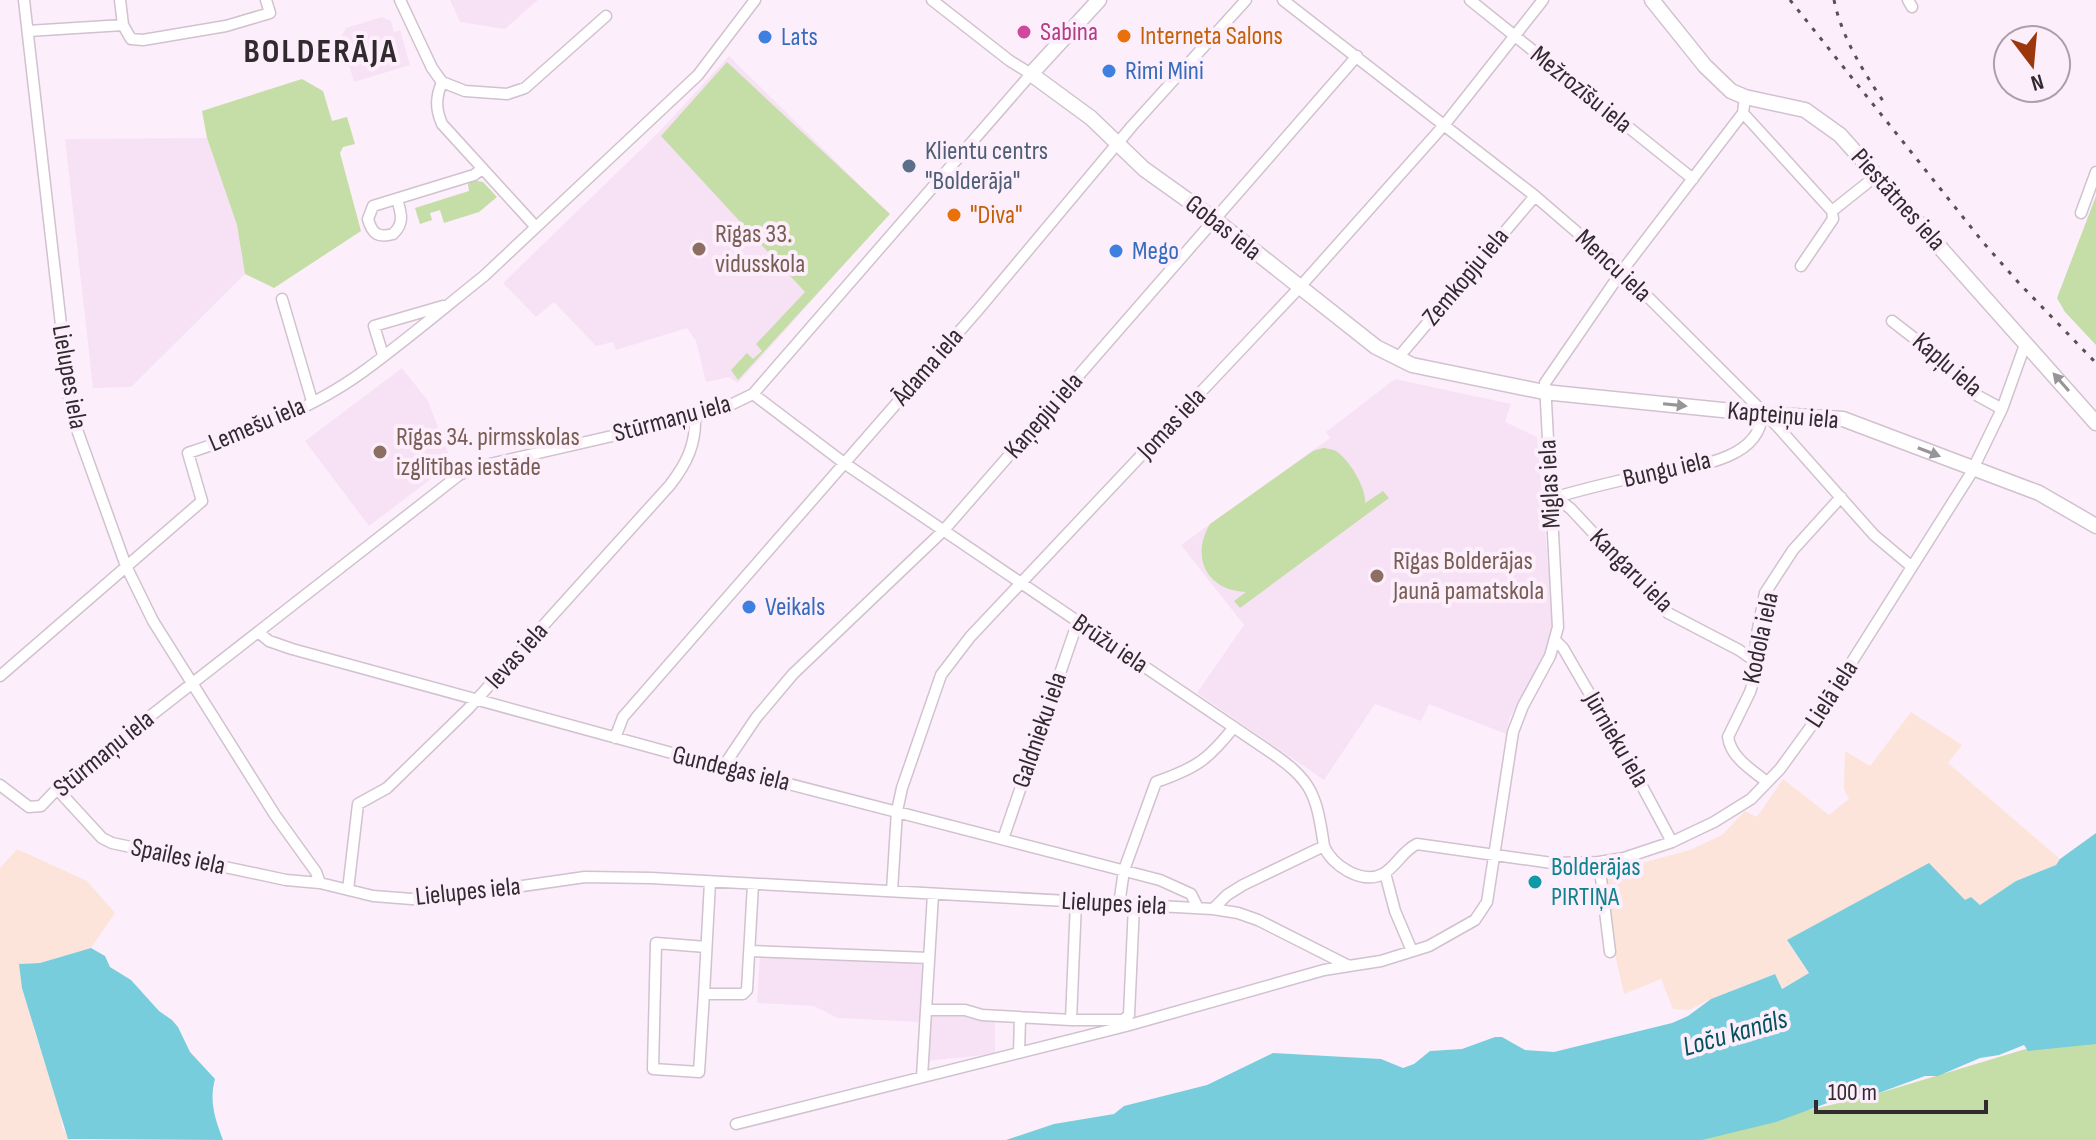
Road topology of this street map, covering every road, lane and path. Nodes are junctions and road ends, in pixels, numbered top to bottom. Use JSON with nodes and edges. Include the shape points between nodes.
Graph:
{"nodes":[{"id":1,"x":24,"y":0,"type":"edge"},
{"id":2,"x":120,"y":0,"type":"edge"},
{"id":3,"x":266,"y":0,"type":"edge"},
{"id":4,"x":400,"y":0,"type":"edge"},
{"id":5,"x":755,"y":0,"type":"edge"},
{"id":6,"x":932,"y":0,"type":"edge"},
{"id":7,"x":1099,"y":0,"type":"edge"},
{"id":8,"x":1246,"y":0,"type":"edge"},
{"id":9,"x":1283,"y":0,"type":"edge"},
{"id":10,"x":1470,"y":0,"type":"edge"},
{"id":11,"x":1543,"y":0,"type":"edge"},
{"id":12,"x":1652,"y":0,"type":"edge"},
{"id":13,"x":606,"y":16,"type":"dead end"},
{"id":14,"x":123,"y":25,"type":"junction"},
{"id":15,"x":28,"y":31,"type":"junction"},
{"id":16,"x":1515,"y":36,"type":"junction"},
{"id":17,"x":1357,"y":56,"type":"junction"},
{"id":18,"x":1031,"y":74,"type":"junction"},
{"id":19,"x":442,"y":82,"type":"junction"},
{"id":20,"x":1745,"y":97,"type":"junction"},
{"id":21,"x":1743,"y":113,"type":"junction"},
{"id":22,"x":1445,"y":124,"type":"junction"},
{"id":23,"x":1118,"y":146,"type":"junction"},
{"id":24,"x":482,"y":169,"type":"junction"},
{"id":25,"x":2096,"y":172,"type":"edge"},
{"id":26,"x":1876,"y":176,"type":"junction"},
{"id":27,"x":1693,"y":179,"type":"junction"},
{"id":28,"x":1535,"y":196,"type":"junction"},
{"id":29,"x":397,"y":199,"type":"dead end"},
{"id":30,"x":1832,"y":211,"type":"junction"},
{"id":31,"x":2081,"y":213,"type":"dead end"},
{"id":32,"x":1214,"y":219,"type":"junction"},
{"id":33,"x":535,"y":226,"type":"junction"},
{"id":34,"x":1801,"y":266,"type":"dead end"},
{"id":35,"x":1622,"y":271,"type":"junction"},
{"id":36,"x":1299,"y":288,"type":"junction"},
{"id":37,"x":282,"y":299,"type":"dead end"},
{"id":38,"x":449,"y":304,"type":"junction"},
{"id":39,"x":1892,"y":321,"type":"dead end"},
{"id":40,"x":2026,"y":342,"type":"junction"},
{"id":41,"x":383,"y":355,"type":"junction"},
{"id":42,"x":1397,"y":359,"type":"junction"},
{"id":43,"x":1544,"y":392,"type":"junction"},
{"id":44,"x":753,"y":394,"type":"junction"},
{"id":45,"x":312,"y":401,"type":"junction"},
{"id":46,"x":2002,"y":409,"type":"junction"},
{"id":47,"x":1762,"y":414,"type":"junction"},
{"id":48,"x":695,"y":417,"type":"junction"},
{"id":49,"x":2096,"y":423,"type":"edge"},
{"id":50,"x":844,"y":463,"type":"junction"},
{"id":51,"x":1974,"y":469,"type":"junction"},
{"id":52,"x":1841,"y":497,"type":"junction"},
{"id":53,"x":1551,"y":499,"type":"junction"},
{"id":54,"x":2096,"y":526,"type":"edge"},
{"id":55,"x":944,"y":530,"type":"junction"},
{"id":56,"x":126,"y":566,"type":"junction"},
{"id":57,"x":1912,"y":567,"type":"junction"},
{"id":58,"x":1022,"y":584,"type":"junction"},
{"id":59,"x":1078,"y":621,"type":"junction"},
{"id":60,"x":258,"y":632,"type":"junction"},
{"id":61,"x":1556,"y":641,"type":"junction"},
{"id":62,"x":1756,"y":662,"type":"junction"},
{"id":63,"x":0,"y":676,"type":"edge"},
{"id":64,"x":193,"y":682,"type":"junction"},
{"id":65,"x":477,"y":700,"type":"junction"},
{"id":66,"x":1234,"y":727,"type":"junction"},
{"id":67,"x":615,"y":738,"type":"junction"},
{"id":68,"x":723,"y":767,"type":"junction"},
{"id":69,"x":1767,"y":782,"type":"junction"},
{"id":70,"x":0,"y":785,"type":"edge"},
{"id":71,"x":57,"y":789,"type":"junction"},
{"id":72,"x":897,"y":811,"type":"junction"},
{"id":73,"x":1003,"y":839,"type":"junction"},
{"id":74,"x":1672,"y":842,"type":"junction"},
{"id":75,"x":1324,"y":846,"type":"junction"},
{"id":76,"x":1495,"y":856,"type":"junction"},
{"id":77,"x":1599,"y":862,"type":"junction"},
{"id":78,"x":1124,"y":870,"type":"junction"},
{"id":79,"x":1385,"y":873,"type":"junction"},
{"id":80,"x":710,"y":882,"type":"junction"},
{"id":81,"x":320,"y":883,"type":"junction"},
{"id":82,"x":753,"y":884,"type":"junction"},
{"id":83,"x":348,"y":890,"type":"junction"},
{"id":84,"x":892,"y":891,"type":"junction"},
{"id":85,"x":933,"y":894,"type":"junction"},
{"id":86,"x":1076,"y":902,"type":"junction"},
{"id":87,"x":1119,"y":905,"type":"junction"},
{"id":88,"x":1134,"y":905,"type":"junction"},
{"id":89,"x":1198,"y":908,"type":"junction"},
{"id":90,"x":1213,"y":909,"type":"junction"},
{"id":91,"x":706,"y":947,"type":"junction"},
{"id":92,"x":750,"y":951,"type":"junction"},
{"id":93,"x":1412,"y":951,"type":"junction"},
{"id":94,"x":1610,"y":952,"type":"dead end"},
{"id":95,"x":929,"y":958,"type":"junction"},
{"id":96,"x":1349,"y":966,"type":"junction"},
{"id":97,"x":704,"y":994,"type":"junction"},
{"id":98,"x":926,"y":1010,"type":"junction"},
{"id":99,"x":1020,"y":1017,"type":"junction"},
{"id":100,"x":1071,"y":1020,"type":"junction"},
{"id":101,"x":1125,"y":1023,"type":"junction"},
{"id":102,"x":1019,"y":1053,"type":"junction"},
{"id":103,"x":922,"y":1077,"type":"junction"},
{"id":104,"x":736,"y":1124,"type":"dead end"}],
"edges":[{"from":1,"to":15,"type":"street","name":"Lielupes iela"},
{"from":2,"to":14,"type":"street"},
{"from":3,"to":14,"type":"street","via":[[270,13],[226,26],[143,40],[131,39]]},
{"from":4,"to":19,"type":"street"},
{"from":5,"to":33,"type":"street","name":"Lemešu iela","via":[[698,75]]},
{"from":6,"to":18,"type":"street","name":"Gobas iela"},
{"from":7,"to":18,"type":"street","name":"Stūrmaņu iela"},
{"from":8,"to":23,"type":"street","name":"Ādama iela"},
{"from":9,"to":17,"type":"street","name":"Mencu iela"},
{"from":10,"to":16,"type":"street","name":"Mežrozīšu iela"},
{"from":11,"to":16,"type":"street","name":"Jomas iela"},
{"from":12,"to":20,"type":"street","via":[[1705,66]]},
{"from":13,"to":19,"type":"street","via":[[517,92],[465,91]]},
{"from":14,"to":15,"type":"street"},
{"from":15,"to":56,"type":"street","name":"Lielupes iela","via":[[71,413]]},
{"from":16,"to":22,"type":"street","name":"Jomas iela"},
{"from":16,"to":27,"type":"street","name":"Mežrozīšu iela"},
{"from":17,"to":22,"type":"street","name":"Mencu iela"},
{"from":17,"to":32,"type":"street","name":"Kaņepju iela"},
{"from":18,"to":23,"type":"street","name":"Gobas iela","via":[[1091,118]]},
{"from":18,"to":44,"type":"street","name":"Stūrmaņu iela"},
{"from":19,"to":24,"type":"street","via":[[437,96],[442,124]]},
{"from":20,"to":21,"type":"street"},
{"from":20,"to":26,"type":"street","name":"Piestātnes iela","via":[[1805,110],[1840,135]]},
{"from":21,"to":27,"type":"street"},
{"from":21,"to":30,"type":"street"},
{"from":22,"to":28,"type":"street","name":"Mencu iela"},
{"from":22,"to":36,"type":"street","name":"Jomas iela"},
{"from":23,"to":32,"type":"street","name":"Gobas iela"},
{"from":23,"to":50,"type":"street","name":"Ādama iela"},
{"from":24,"to":29,"type":"street"},
{"from":24,"to":33,"type":"street"},
{"from":25,"to":31,"type":"street"},
{"from":26,"to":30,"type":"street"},
{"from":26,"to":40,"type":"street","name":"Piestātnes iela"},
{"from":27,"to":35,"type":"street"},
{"from":28,"to":35,"type":"street","name":"Mencu iela"},
{"from":28,"to":42,"type":"street","name":"Zemkopju iela"},
{"from":30,"to":34,"type":"street","via":[[1833,219]]},
{"from":32,"to":36,"type":"street","name":"Gobas iela"},
{"from":32,"to":55,"type":"street","name":"Kaņepju iela"},
{"from":33,"to":38,"type":"street","name":"Lemešu iela"},
{"from":35,"to":43,"type":"street","via":[[1550,373]]},
{"from":35,"to":47,"type":"street","name":"Mencu iela"},
{"from":36,"to":42,"type":"street","name":"Gobas iela"},
{"from":36,"to":58,"type":"street","name":"Jomas iela"},
{"from":37,"to":45,"type":"street"},
{"from":38,"to":41,"type":"street","name":"Lemešu iela"},
{"from":38,"to":41,"type":"street","via":[[374,326]]},
{"from":39,"to":46,"type":"street","name":"Kapļu iela","via":[[1941,359],[1971,392]]},
{"from":40,"to":46,"type":"street","name":"Lielā iela"},
{"from":49,"to":40,"type":"street","name":"Piestātnes iela","one_way":true},
{"from":41,"to":45,"type":"street","name":"Lemešu iela"},
{"from":42,"to":43,"type":"street","name":"Gobas iela"},
{"from":43,"to":47,"type":"street","name":"Kapteiņu iela","one_way":true},
{"from":43,"to":53,"type":"street","name":"Miglas iela"},
{"from":44,"to":48,"type":"street","name":"Stūrmaņu iela"},
{"from":44,"to":50,"type":"street","name":"Brūžu iela"},
{"from":45,"to":56,"type":"street","name":"Lemešu iela","via":[[239,437],[188,453],[202,501]]},
{"from":46,"to":51,"type":"street","name":"Lielā iela"},
{"from":47,"to":51,"type":"street","name":"Kapteiņu iela","one_way":true,"via":[[1843,419]]},
{"from":47,"to":52,"type":"street","name":"Mencu iela"},
{"from":47,"to":53,"type":"street","name":"Bungu iela","via":[[1761,429],[1751,441],[1705,465]]},
{"from":48,"to":60,"type":"street","name":"Stūrmaņu iela","via":[[459,475]]},
{"from":48,"to":65,"type":"street","name":"Ievas iela","via":[[696,436],[681,471]]},
{"from":50,"to":55,"type":"street","name":"Brūžu iela"},
{"from":50,"to":67,"type":"street","name":"Ādama iela","via":[[623,717]]},
{"from":51,"to":54,"type":"street","name":"Kapteiņu iela","via":[[2039,493]]},
{"from":51,"to":57,"type":"street","name":"Lielā iela"},
{"from":52,"to":57,"type":"street","name":"Mencu iela"},
{"from":52,"to":62,"type":"street","name":"Kodola iela","via":[[1793,550],[1765,593]]},
{"from":53,"to":61,"type":"street","name":"Miglas iela"},
{"from":53,"to":62,"type":"street","name":"Kangaru iela","via":[[1571,509],[1668,613]]},
{"from":55,"to":58,"type":"street","name":"Brūžu iela"},
{"from":55,"to":68,"type":"street","name":"Kaņepju iela","via":[[793,674]]},
{"from":56,"to":63,"type":"street","name":"Lemešu iela"},
{"from":56,"to":64,"type":"street","name":"Lielupes iela","via":[[153,621]]},
{"from":57,"to":69,"type":"street","name":"Lielā iela","via":[[1812,725]]},
{"from":58,"to":59,"type":"street","name":"Brūžu iela"},
{"from":58,"to":72,"type":"street","name":"Jomas iela","via":[[941,675]]},
{"from":59,"to":66,"type":"street","name":"Brūžu iela"},
{"from":59,"to":73,"type":"street","name":"Galdnieku iela"},
{"from":60,"to":64,"type":"street","name":"Stūrmaņu iela"},
{"from":60,"to":65,"type":"street","name":"Gundegas iela","via":[[292,649]]},
{"from":61,"to":74,"type":"street","name":"Jūrnieku iela"},
{"from":61,"to":76,"type":"street","name":"Miglas iela","via":[[1513,732]]},
{"from":62,"to":69,"type":"street","name":"Kodola iela","via":[[1750,692],[1728,737],[1738,758]]},
{"from":64,"to":71,"type":"street","name":"Stūrmaņu iela"},
{"from":64,"to":81,"type":"street","name":"Lielupes iela"},
{"from":65,"to":67,"type":"street","name":"Gundegas iela"},
{"from":65,"to":83,"type":"street","name":"Ievas iela","via":[[387,788],[358,804]]},
{"from":66,"to":75,"type":"street","name":"Brūžu iela","via":[[1292,766],[1309,786]]},
{"from":66,"to":78,"type":"street","via":[[1193,768],[1156,782]]},
{"from":67,"to":68,"type":"street","name":"Gundegas iela"},
{"from":68,"to":72,"type":"street","name":"Gundegas iela"},
{"from":69,"to":74,"type":"street","name":"Lielā iela","via":[[1736,809]]},
{"from":70,"to":71,"type":"street","name":"Stūrmaņu iela","via":[[29,807],[41,806]]},
{"from":71,"to":81,"type":"street","name":"Spailes iela","via":[[112,843]]},
{"from":72,"to":73,"type":"street","name":"Gundegas iela"},
{"from":72,"to":84,"type":"street","name":"Jomas iela"},
{"from":73,"to":78,"type":"street","name":"Gundegas iela"},
{"from":74,"to":77,"type":"street","name":"Lielā iela"},
{"from":75,"to":79,"type":"street","via":[[1338,866],[1369,876]]},
{"from":75,"to":90,"type":"street","via":[[1243,885]]},
{"from":76,"to":77,"type":"street","name":"Lielā iela"},
{"from":76,"to":79,"type":"street","via":[[1417,844]]},
{"from":76,"to":93,"type":"street","via":[[1483,912],[1460,931]]},
{"from":77,"to":94,"type":"street"},
{"from":78,"to":87,"type":"street"},
{"from":78,"to":89,"type":"street","name":"Gundegas iela","via":[[1180,888],[1191,894]]},
{"from":79,"to":93,"type":"street"},
{"from":80,"to":82,"type":"street","name":"Lielupes iela"},
{"from":80,"to":83,"type":"street","name":"Lielupes iela","via":[[585,877],[425,900]]},
{"from":80,"to":91,"type":"street"},
{"from":81,"to":83,"type":"street","name":"Lielupes iela"},
{"from":82,"to":84,"type":"street","name":"Lielupes iela"},
{"from":82,"to":92,"type":"street"},
{"from":84,"to":85,"type":"street","name":"Lielupes iela"},
{"from":85,"to":86,"type":"street","name":"Lielupes iela"},
{"from":85,"to":95,"type":"street"},
{"from":86,"to":87,"type":"street","name":"Lielupes iela"},
{"from":86,"to":100,"type":"street"},
{"from":87,"to":88,"type":"street","name":"Lielupes iela"},
{"from":88,"to":89,"type":"street","name":"Lielupes iela"},
{"from":88,"to":101,"type":"street"},
{"from":89,"to":90,"type":"street","name":"Lielupes iela"},
{"from":90,"to":96,"type":"street","name":"Lielupes iela","via":[[1258,920]]},
{"from":91,"to":97,"type":"street"},
{"from":91,"to":97,"type":"street","via":[[656,943],[653,1069],[699,1072]]},
{"from":92,"to":95,"type":"street"},
{"from":92,"to":97,"type":"street","via":[[743,994]]},
{"from":93,"to":96,"type":"street"},
{"from":95,"to":98,"type":"street"},
{"from":96,"to":101,"type":"street"},
{"from":98,"to":99,"type":"street"},
{"from":98,"to":103,"type":"street"},
{"from":99,"to":100,"type":"street"},
{"from":99,"to":102,"type":"street"},
{"from":100,"to":101,"type":"street"},
{"from":101,"to":102,"type":"street"},
{"from":102,"to":103,"type":"street"},
{"from":103,"to":104,"type":"street"}]}
